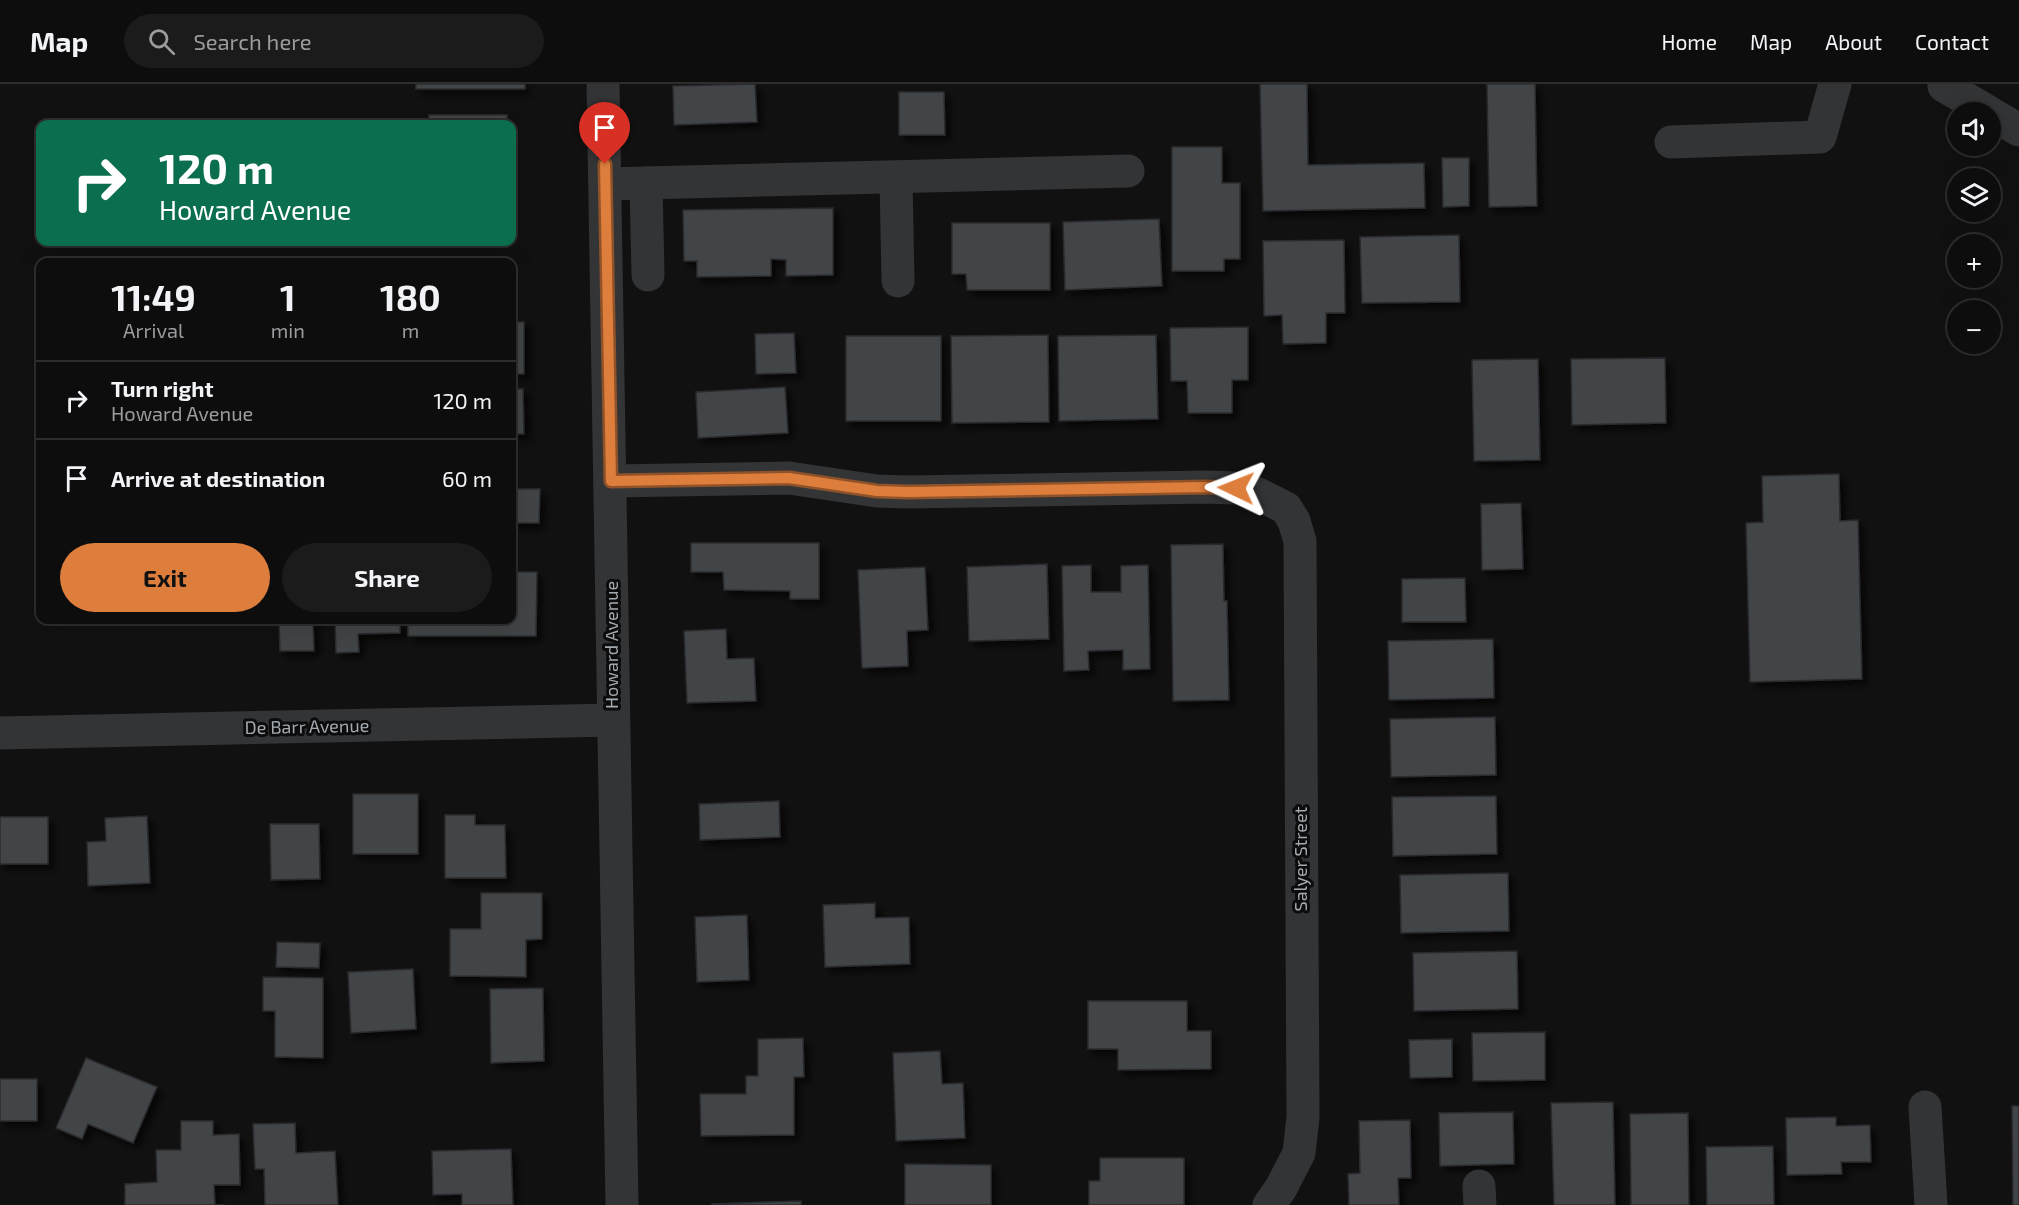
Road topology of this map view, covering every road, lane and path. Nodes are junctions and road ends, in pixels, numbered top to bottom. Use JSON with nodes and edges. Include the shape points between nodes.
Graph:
{"nodes":[{"id":1,"x":603,"y":84,"type":"edge"},
{"id":2,"x":1835,"y":84,"type":"edge"},
{"id":3,"x":1945,"y":84,"type":"edge"},
{"id":4,"x":1971,"y":102,"type":"edge"},
{"id":5,"x":2001,"y":119,"type":"edge"},
{"id":6,"x":2019,"y":130,"type":"edge"},
{"id":7,"x":1671,"y":142,"type":"dead end"},
{"id":8,"x":1128,"y":171,"type":"dead end"},
{"id":9,"x":896,"y":178,"type":"junction"},
{"id":10,"x":646,"y":183,"type":"junction"},
{"id":11,"x":605,"y":184,"type":"junction"},
{"id":12,"x":648,"y":275,"type":"dead end"},
{"id":13,"x":898,"y":280,"type":"dead end"},
{"id":14,"x":611,"y":481,"type":"junction"},
{"id":15,"x":613,"y":720,"type":"junction"},
{"id":16,"x":0,"y":733,"type":"edge"},
{"id":17,"x":1925,"y":1107,"type":"dead end"},
{"id":18,"x":622,"y":1205,"type":"edge"},
{"id":19,"x":1269,"y":1205,"type":"edge"},
{"id":20,"x":1931,"y":1205,"type":"edge"}],
"edges":[{"from":1,"to":11,"type":"street","name":"Howard Avenue"},
{"from":2,"to":7,"type":"street","via":[[1820,137]]},
{"from":3,"to":4,"type":"street"},
{"from":5,"to":6,"type":"street"},
{"from":8,"to":9,"type":"street"},
{"from":9,"to":10,"type":"street"},
{"from":9,"to":13,"type":"street"},
{"from":10,"to":11,"type":"street"},
{"from":10,"to":12,"type":"street"},
{"from":11,"to":14,"type":"street","name":"Howard Avenue"},
{"from":14,"to":15,"type":"street","name":"Howard Avenue"},
{"from":14,"to":19,"type":"street","name":"Salyer Street","via":[[789,478],[908,492],[1236,488],[1286,508],[1300,541],[1304,1117],[1299,1153]]},
{"from":15,"to":16,"type":"street","name":"De Barr Avenue"},
{"from":15,"to":18,"type":"street","name":"Howard Avenue"},
{"from":17,"to":20,"type":"street"}]}
